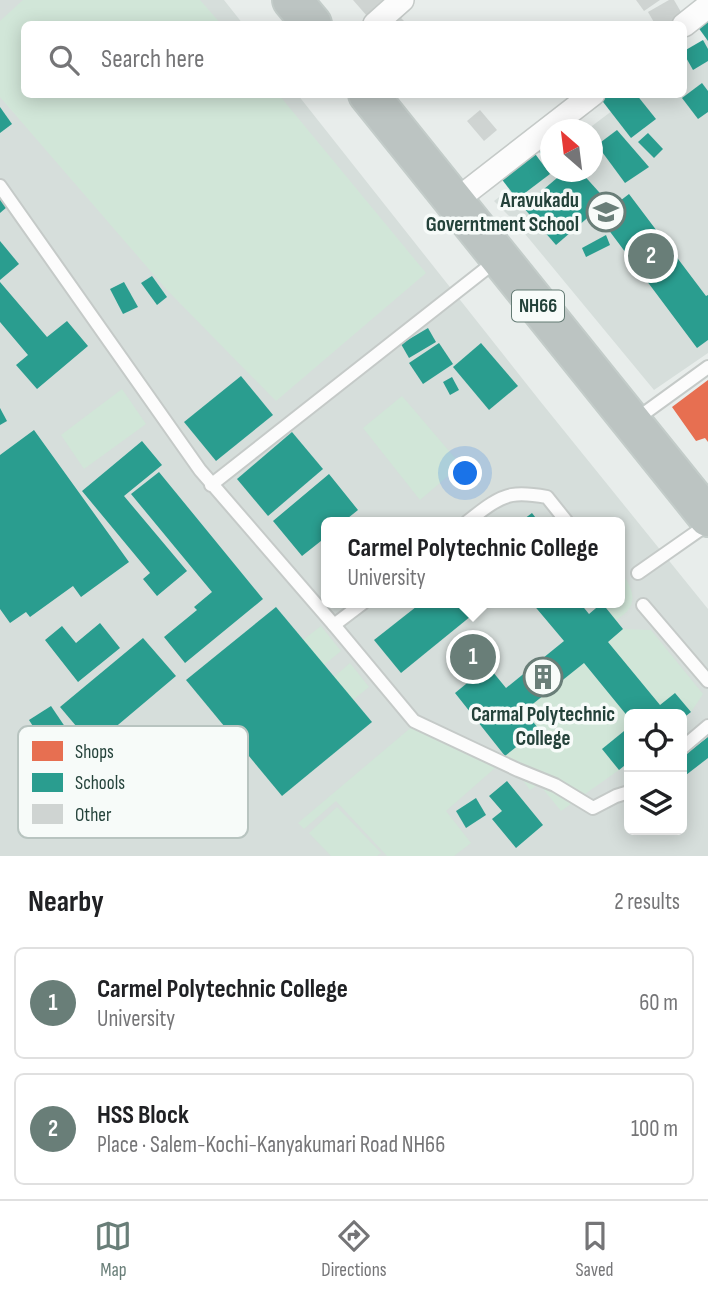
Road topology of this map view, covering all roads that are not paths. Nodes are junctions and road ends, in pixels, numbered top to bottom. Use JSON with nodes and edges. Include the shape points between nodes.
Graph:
{"nodes":[{"id":1,"x":292,"y":0,"type":"edge"},
{"id":2,"x":402,"y":0,"type":"edge"},
{"id":3,"x":708,"y":6,"type":"edge"},
{"id":4,"x":310,"y":21,"type":"edge"},
{"id":5,"x":378,"y":21,"type":"edge"},
{"id":6,"x":687,"y":23,"type":"edge"},
{"id":7,"x":371,"y":98,"type":"edge"},
{"id":8,"x":588,"y":98,"type":"edge"},
{"id":9,"x":0,"y":186,"type":"edge"},
{"id":10,"x":454,"y":202,"type":"junction"},
{"id":11,"x":500,"y":258,"type":"junction"},
{"id":12,"x":708,"y":367,"type":"edge"},
{"id":13,"x":631,"y":422,"type":"junction"},
{"id":14,"x":211,"y":485,"type":"junction"},
{"id":15,"x":474,"y":517,"type":"edge"},
{"id":16,"x":563,"y":517,"type":"edge"},
{"id":17,"x":708,"y":517,"type":"edge"},
{"id":18,"x":708,"y":524,"type":"edge"},
{"id":19,"x":638,"y":573,"type":"dead end"},
{"id":20,"x":643,"y":605,"type":"dead end"},
{"id":21,"x":356,"y":608,"type":"edge"},
{"id":22,"x":334,"y":625,"type":"junction"},
{"id":23,"x":708,"y":681,"type":"edge"},
{"id":24,"x":708,"y":726,"type":"edge"},
{"id":25,"x":687,"y":744,"type":"edge"},
{"id":26,"x":624,"y":794,"type":"edge"}],
"edges":[{"from":1,"to":4,"type":"highway"},
{"from":2,"to":5,"type":"street"},
{"from":3,"to":6,"type":"street"},
{"from":7,"to":10,"type":"highway","number":"NH66"},
{"from":8,"to":10,"type":"street"},
{"from":9,"to":14,"type":"lane"},
{"from":10,"to":11,"type":"highway","number":"NH66"},
{"from":11,"to":13,"type":"highway","number":"NH66"},
{"from":11,"to":14,"type":"lane"},
{"from":12,"to":13,"type":"lane"},
{"from":13,"to":17,"type":"highway","number":"NH66"},
{"from":14,"to":22,"type":"lane"},
{"from":15,"to":16,"type":"lane","via":[[500,499],[522,494],[547,497]]},
{"from":18,"to":19,"type":"lane"},
{"from":20,"to":23,"type":"lane"},
{"from":21,"to":22,"type":"lane"},
{"from":22,"to":26,"type":"lane","via":[[414,721],[555,785],[593,808]]},
{"from":24,"to":25,"type":"lane"}]}
